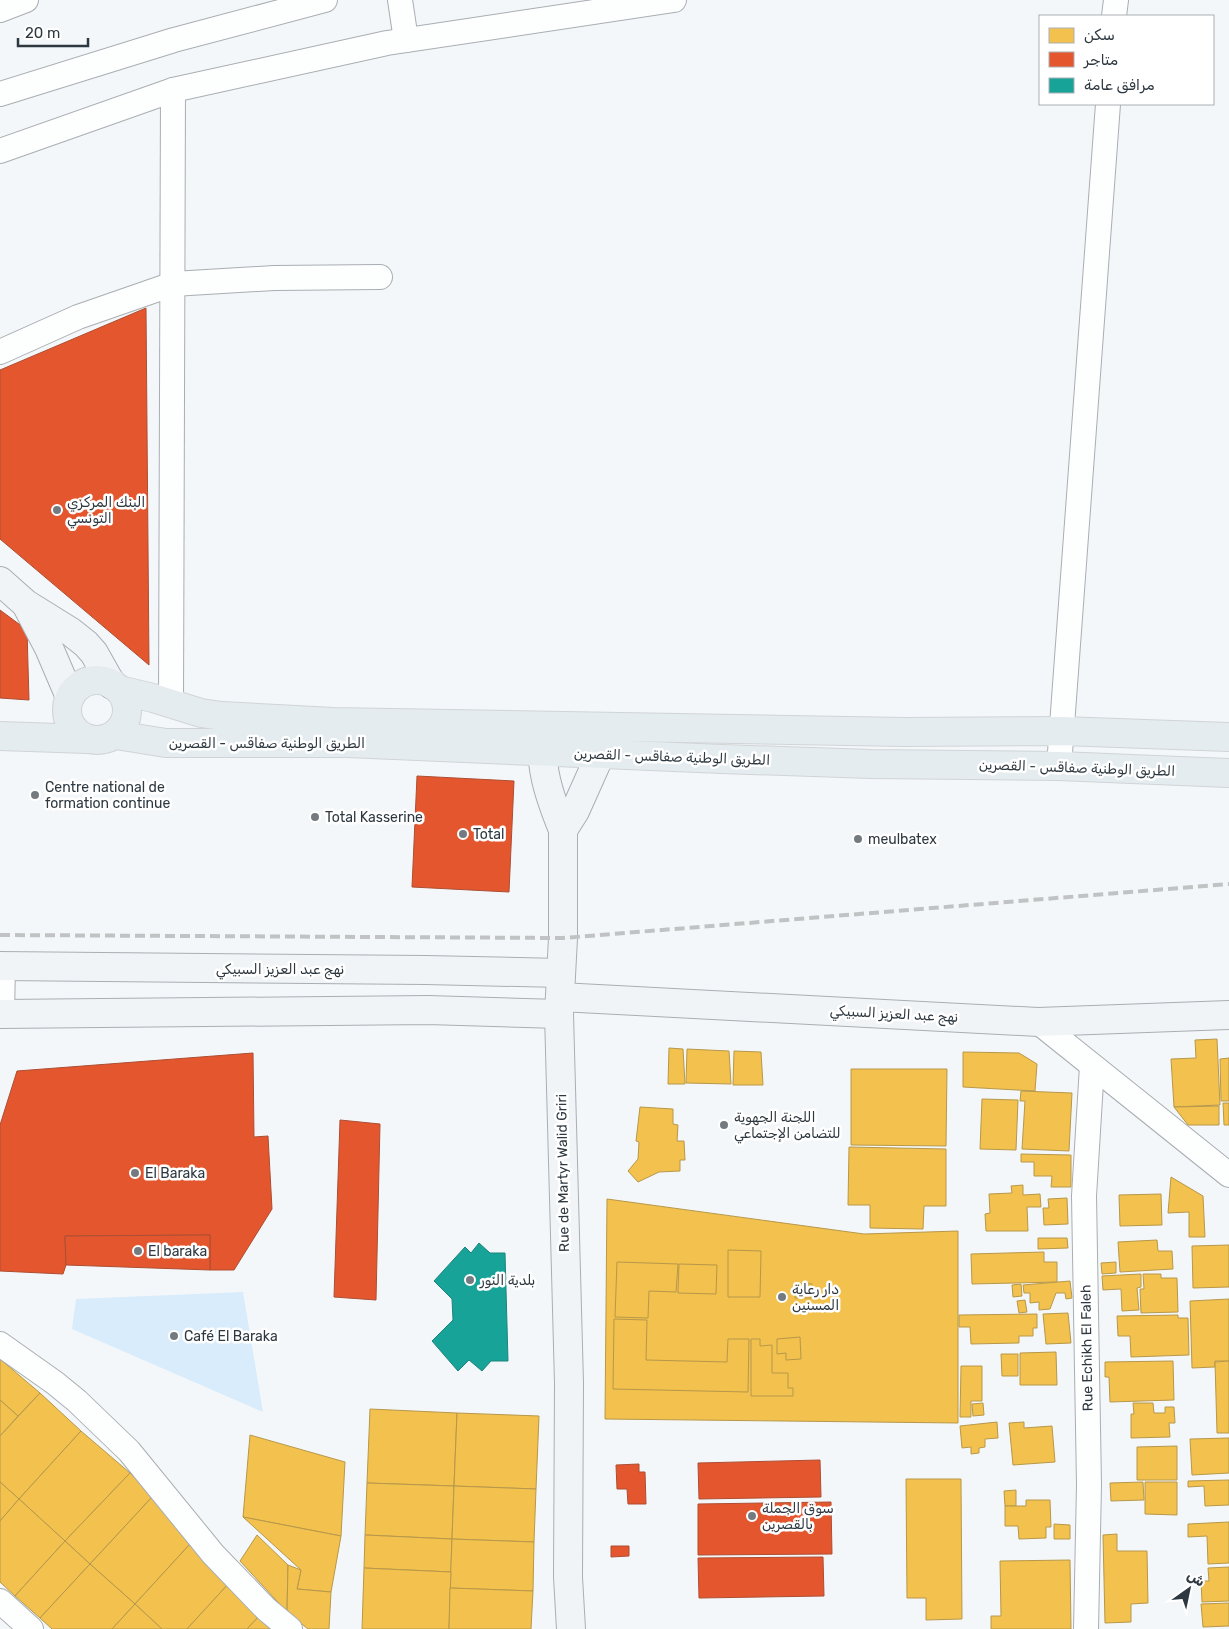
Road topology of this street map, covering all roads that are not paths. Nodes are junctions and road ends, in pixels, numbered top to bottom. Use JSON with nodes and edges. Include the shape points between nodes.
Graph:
{"nodes":[{"id":1,"x":26,"y":0,"type":"edge"},
{"id":2,"x":325,"y":0,"type":"edge"},
{"id":3,"x":400,"y":0,"type":"edge"},
{"id":4,"x":674,"y":0,"type":"edge"},
{"id":5,"x":1116,"y":0,"type":"edge"},
{"id":6,"x":0,"y":10,"type":"edge"},
{"id":7,"x":1114,"y":15,"type":"edge"},
{"id":8,"x":406,"y":40,"type":"junction"},
{"id":9,"x":173,"y":90,"type":"junction"},
{"id":10,"x":0,"y":94,"type":"edge"},
{"id":11,"x":1108,"y":105,"type":"edge"},
{"id":12,"x":0,"y":151,"type":"edge"},
{"id":13,"x":380,"y":277,"type":"dead end"},
{"id":14,"x":173,"y":284,"type":"junction"},
{"id":15,"x":0,"y":352,"type":"edge"},
{"id":16,"x":0,"y":581,"type":"edge"},
{"id":17,"x":26,"y":604,"type":"junction"},
{"id":18,"x":116,"y":687,"type":"junction"},
{"id":19,"x":68,"y":702,"type":"junction"},
{"id":20,"x":171,"y":704,"type":"junction"},
{"id":21,"x":602,"y":727,"type":"junction"},
{"id":22,"x":1062,"y":731,"type":"junction"},
{"id":23,"x":116,"y":734,"type":"junction"},
{"id":24,"x":0,"y":735,"type":"edge"},
{"id":25,"x":1229,"y":737,"type":"edge"},
{"id":26,"x":87,"y":739,"type":"junction"},
{"id":27,"x":541,"y":739,"type":"junction"},
{"id":28,"x":601,"y":753,"type":"junction"},
{"id":29,"x":1059,"y":766,"type":"junction"},
{"id":30,"x":1229,"y":773,"type":"edge"},
{"id":31,"x":563,"y":830,"type":"junction"},
{"id":32,"x":2,"y":966,"type":"edge"},
{"id":33,"x":560,"y":995,"type":"junction"},
{"id":34,"x":1,"y":1015,"type":"edge"},
{"id":35,"x":1229,"y":1015,"type":"edge"},
{"id":36,"x":1038,"y":1022,"type":"junction"},
{"id":37,"x":1092,"y":1066,"type":"junction"},
{"id":38,"x":1229,"y":1175,"type":"edge"},
{"id":39,"x":0,"y":1344,"type":"edge"},
{"id":40,"x":0,"y":1602,"type":"edge"},
{"id":41,"x":31,"y":1629,"type":"edge"},
{"id":42,"x":290,"y":1629,"type":"edge"},
{"id":43,"x":571,"y":1629,"type":"edge"},
{"id":44,"x":1086,"y":1629,"type":"edge"}],
"edges":[{"from":1,"to":6,"type":"street"},
{"from":2,"to":10,"type":"street","via":[[174,40]]},
{"from":3,"to":8,"type":"street"},
{"from":4,"to":8,"type":"street"},
{"from":5,"to":7,"type":"street"},
{"from":8,"to":9,"type":"street"},
{"from":9,"to":12,"type":"street"},
{"from":9,"to":14,"type":"street"},
{"from":11,"to":22,"type":"street"},
{"from":13,"to":14,"type":"street","via":[[274,278]]},
{"from":14,"to":15,"type":"street","via":[[78,317]]},
{"from":14,"to":20,"type":"street"},
{"from":16,"to":17,"type":"street"},
{"from":17,"to":18,"type":"street","via":[[86,644]]},
{"from":17,"to":19,"type":"street","via":[[49,648]]},
{"from":18,"to":19,"type":"main road","via":[[102,680],[93,680],[75,689]]},
{"from":18,"to":20,"type":"main road","name":"الطريق الوطنية صفاقس - القصرين"},
{"from":18,"to":23,"type":"main road","via":[[128,708],[127,718]]},
{"from":19,"to":24,"type":"main road","via":[[55,717],[43,724]]},
{"from":19,"to":26,"type":"main road","via":[[71,726]]},
{"from":20,"to":27,"type":"main road","name":"الطريق الوطنية صفاقس - القصرين","via":[[222,716]]},
{"from":21,"to":22,"type":"main road","name":"الطريق الوطنية صفاقس - القصرين"},
{"from":21,"to":27,"type":"main road","name":"الطريق الوطنية صفاقس - القصرين"},
{"from":21,"to":28,"type":"street"},
{"from":22,"to":25,"type":"main road","name":"الطريق الوطنية صفاقس - القصرين"},
{"from":22,"to":29,"type":"street"},
{"from":23,"to":26,"type":"main road","via":[[97,741]]},
{"from":23,"to":27,"type":"main road","name":"الطريق الوطنية صفاقس - القصرين","via":[[166,743]]},
{"from":24,"to":26,"type":"main road"},
{"from":27,"to":28,"type":"main road","name":"الطريق الوطنية صفاقس - القصرين"},
{"from":27,"to":31,"type":"street","via":[[543,771]]},
{"from":28,"to":29,"type":"main road","name":"الطريق الوطنية صفاقس - القصرين","via":[[862,764]]},
{"from":28,"to":31,"type":"street"},
{"from":29,"to":30,"type":"main road","name":"الطريق الوطنية صفاقس - القصرين"},
{"from":31,"to":33,"type":"street","name":"Rue de Martyr Walid Griri"},
{"from":32,"to":33,"type":"street","name":"نهج عبد العزيز السبيكي","via":[[425,970]]},
{"from":32,"to":34,"type":"street"},
{"from":33,"to":34,"type":"street","name":"نهج عبد العزيز السبيكي","via":[[428,1010]]},
{"from":33,"to":36,"type":"street","name":"نهج عبد العزيز السبيكي"},
{"from":33,"to":43,"type":"street","name":"Rue de Martyr Walid Griri"},
{"from":35,"to":36,"type":"street","name":"نهج عبد العزيز السبيكي"},
{"from":36,"to":37,"type":"street"},
{"from":37,"to":38,"type":"street"},
{"from":37,"to":44,"type":"street","name":"Rue Echikh El Faleh","via":[[1084,1196],[1089,1485]]},
{"from":39,"to":42,"type":"street","via":[[55,1382],[129,1451],[213,1554]]},
{"from":40,"to":41,"type":"street"}]}
